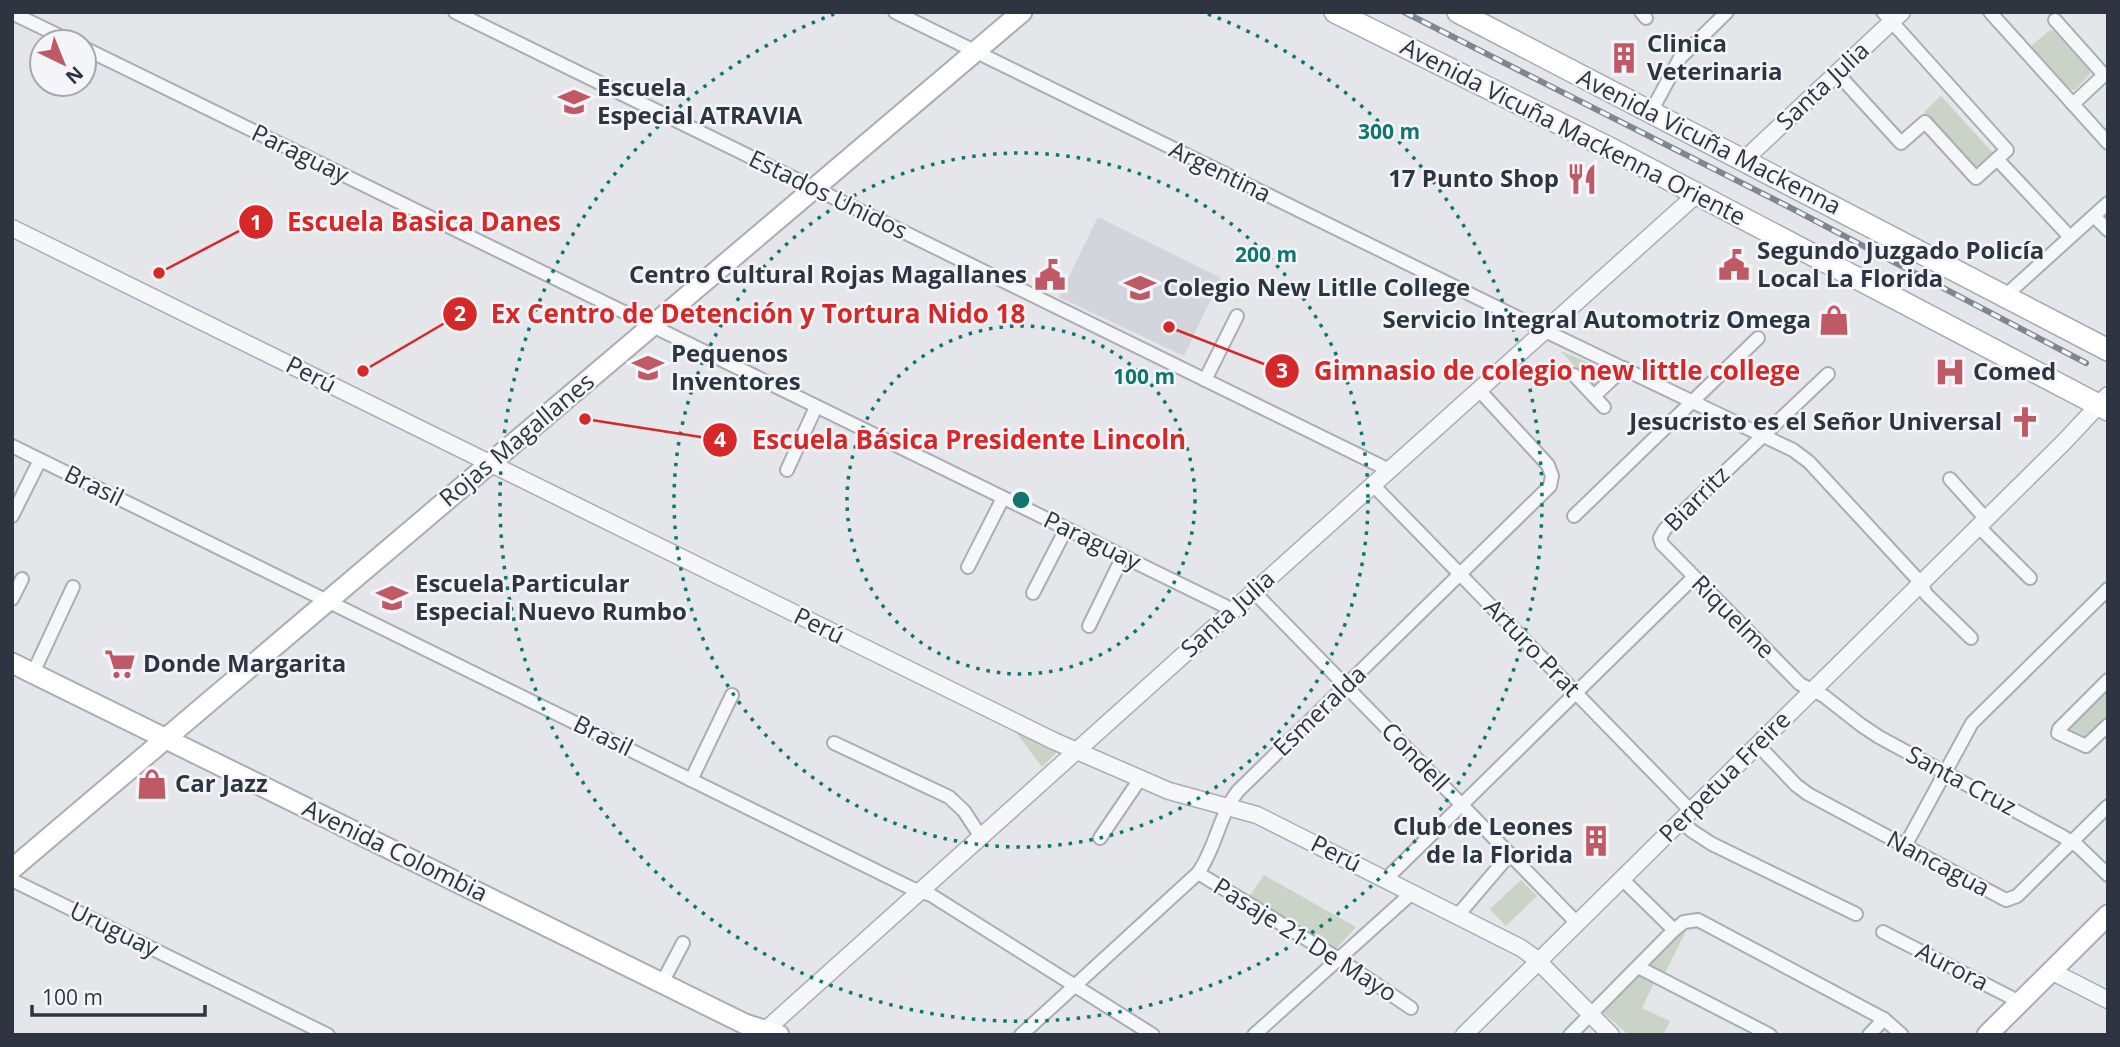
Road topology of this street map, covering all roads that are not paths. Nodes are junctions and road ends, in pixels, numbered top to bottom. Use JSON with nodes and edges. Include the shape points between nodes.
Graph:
{"nodes":[{"id":1,"x":455,"y":12,"type":"edge"},
{"id":2,"x":895,"y":12,"type":"edge"},
{"id":3,"x":1022,"y":12,"type":"edge"},
{"id":4,"x":1335,"y":12,"type":"edge"},
{"id":5,"x":1727,"y":12,"type":"edge"},
{"id":6,"x":1990,"y":12,"type":"edge"},
{"id":7,"x":12,"y":13,"type":"edge"},
{"id":8,"x":1473,"y":15,"type":"edge"},
{"id":9,"x":1892,"y":16,"type":"edge"},
{"id":10,"x":2055,"y":20,"type":"dead end"},
{"id":11,"x":43,"y":28,"type":"edge"},
{"id":12,"x":976,"y":52,"type":"junction"},
{"id":13,"x":98,"y":55,"type":"edge"},
{"id":14,"x":1837,"y":73,"type":"junction"},
{"id":15,"x":2073,"y":104,"type":"junction"},
{"id":16,"x":1651,"y":112,"type":"junction"},
{"id":17,"x":2108,"y":143,"type":"edge"},
{"id":18,"x":1997,"y":159,"type":"junction"},
{"id":19,"x":1744,"y":160,"type":"junction"},
{"id":20,"x":813,"y":188,"type":"junction"},
{"id":21,"x":1697,"y":194,"type":"junction"},
{"id":22,"x":2108,"y":203,"type":"edge"},
{"id":23,"x":2094,"y":216,"type":"junction"},
{"id":24,"x":12,"y":228,"type":"edge"},
{"id":25,"x":2108,"y":230,"type":"edge"},
{"id":26,"x":2070,"y":237,"type":"junction"},
{"id":27,"x":2005,"y":296,"type":"junction"},
{"id":28,"x":1237,"y":316,"type":"dead end"},
{"id":29,"x":651,"y":326,"type":"junction"},
{"id":30,"x":1545,"y":331,"type":"junction"},
{"id":31,"x":1758,"y":338,"type":"dead end"},
{"id":32,"x":2108,"y":350,"type":"edge"},
{"id":33,"x":1624,"y":368,"type":"junction"},
{"id":34,"x":1574,"y":374,"type":"dead end"},
{"id":35,"x":1828,"y":374,"type":"dead end"},
{"id":36,"x":1205,"y":380,"type":"junction"},
{"id":37,"x":1479,"y":390,"type":"junction"},
{"id":38,"x":1594,"y":396,"type":"junction"},
{"id":39,"x":1692,"y":400,"type":"junction"},
{"id":40,"x":2105,"y":403,"type":"edge"},
{"id":41,"x":816,"y":407,"type":"junction"},
{"id":42,"x":1604,"y":407,"type":"dead end"},
{"id":43,"x":1762,"y":435,"type":"junction"},
{"id":44,"x":12,"y":446,"type":"edge"},
{"id":45,"x":40,"y":460,"type":"junction"},
{"id":46,"x":489,"y":464,"type":"junction"},
{"id":47,"x":787,"y":470,"type":"dead end"},
{"id":48,"x":1389,"y":470,"type":"junction"},
{"id":49,"x":1950,"y":479,"type":"dead end"},
{"id":50,"x":1373,"y":485,"type":"junction"},
{"id":51,"x":1003,"y":498,"type":"junction"},
{"id":52,"x":12,"y":516,"type":"edge"},
{"id":53,"x":1574,"y":516,"type":"dead end"},
{"id":54,"x":1982,"y":523,"type":"junction"},
{"id":55,"x":1066,"y":528,"type":"junction"},
{"id":56,"x":1660,"y":538,"type":"joint"},
{"id":57,"x":1123,"y":556,"type":"junction"},
{"id":58,"x":968,"y":567,"type":"dead end"},
{"id":59,"x":1460,"y":573,"type":"junction"},
{"id":60,"x":1693,"y":577,"type":"junction"},
{"id":61,"x":2031,"y":578,"type":"dead end"},
{"id":62,"x":22,"y":579,"type":"dead end"},
{"id":63,"x":1921,"y":583,"type":"junction"},
{"id":64,"x":73,"y":587,"type":"dead end"},
{"id":65,"x":2108,"y":589,"type":"edge"},
{"id":66,"x":1253,"y":591,"type":"junction"},
{"id":67,"x":1033,"y":593,"type":"dead end"},
{"id":68,"x":12,"y":599,"type":"edge"},
{"id":69,"x":327,"y":601,"type":"junction"},
{"id":70,"x":1233,"y":610,"type":"junction"},
{"id":71,"x":1089,"y":626,"type":"dead end"},
{"id":72,"x":1970,"y":638,"type":"dead end"},
{"id":73,"x":12,"y":663,"type":"edge"},
{"id":74,"x":33,"y":673,"type":"junction"},
{"id":75,"x":2108,"y":680,"type":"edge"},
{"id":76,"x":1346,"y":686,"type":"junction"},
{"id":77,"x":1812,"y":691,"type":"junction"},
{"id":78,"x":1576,"y":693,"type":"junction"},
{"id":79,"x":732,"y":695,"type":"dead end"},
{"id":80,"x":2108,"y":725,"type":"edge"},
{"id":81,"x":166,"y":738,"type":"junction"},
{"id":82,"x":834,"y":743,"type":"dead end"},
{"id":83,"x":1758,"y":745,"type":"junction"},
{"id":84,"x":1076,"y":751,"type":"junction"},
{"id":85,"x":1945,"y":773,"type":"junction"},
{"id":86,"x":1140,"y":779,"type":"junction"},
{"id":87,"x":691,"y":780,"type":"junction"},
{"id":88,"x":1462,"y":805,"type":"junction"},
{"id":89,"x":1228,"y":806,"type":"junction"},
{"id":90,"x":2108,"y":806,"type":"edge"},
{"id":91,"x":1686,"y":816,"type":"junction"},
{"id":92,"x":981,"y":837,"type":"junction"},
{"id":93,"x":1100,"y":838,"type":"dead end"},
{"id":94,"x":2071,"y":842,"type":"junction"},
{"id":95,"x":1905,"y":846,"type":"junction"},
{"id":96,"x":1510,"y":854,"type":"junction"},
{"id":97,"x":12,"y":869,"type":"edge"},
{"id":98,"x":1198,"y":873,"type":"junction"},
{"id":99,"x":2108,"y":875,"type":"edge"},
{"id":100,"x":1386,"y":879,"type":"junction"},
{"id":101,"x":1622,"y":879,"type":"junction"},
{"id":102,"x":12,"y":880,"type":"edge"},
{"id":103,"x":920,"y":891,"type":"junction"},
{"id":104,"x":1413,"y":892,"type":"junction"},
{"id":105,"x":1856,"y":914,"type":"dead end"},
{"id":106,"x":1458,"y":915,"type":"junction"},
{"id":107,"x":2108,"y":915,"type":"edge"},
{"id":108,"x":1577,"y":923,"type":"junction"},
{"id":109,"x":1674,"y":930,"type":"junction"},
{"id":110,"x":1883,"y":932,"type":"dead end"},
{"id":111,"x":683,"y":943,"type":"dead end"},
{"id":112,"x":1339,"y":959,"type":"junction"},
{"id":113,"x":1539,"y":962,"type":"junction"},
{"id":114,"x":1637,"y":967,"type":"junction"},
{"id":115,"x":2051,"y":971,"type":"junction"},
{"id":116,"x":662,"y":983,"type":"junction"},
{"id":117,"x":1075,"y":985,"type":"junction"},
{"id":118,"x":2108,"y":1000,"type":"edge"},
{"id":119,"x":2020,"y":1002,"type":"junction"},
{"id":120,"x":1411,"y":1008,"type":"dead end"},
{"id":121,"x":1590,"y":1014,"type":"junction"},
{"id":122,"x":1884,"y":1019,"type":"junction"},
{"id":123,"x":768,"y":1033,"type":"edge"},
{"id":124,"x":328,"y":1035,"type":"edge"},
{"id":125,"x":1021,"y":1035,"type":"edge"},
{"id":126,"x":1153,"y":1035,"type":"edge"},
{"id":127,"x":1254,"y":1035,"type":"edge"},
{"id":128,"x":1464,"y":1035,"type":"edge"},
{"id":129,"x":1570,"y":1035,"type":"edge"},
{"id":130,"x":1611,"y":1035,"type":"edge"},
{"id":131,"x":1770,"y":1035,"type":"edge"},
{"id":132,"x":1869,"y":1035,"type":"edge"},
{"id":133,"x":1902,"y":1035,"type":"edge"},
{"id":134,"x":1987,"y":1035,"type":"edge"}],
"edges":[{"from":1,"to":20,"type":"street","name":"Estados Unidos"},
{"from":2,"to":12,"type":"street","name":"Argentina"},
{"from":3,"to":12,"type":"main road","name":"Rojas Magallanes"},
{"from":4,"to":21,"type":"main road","name":"Avenida Vicuña Mackenna Oriente"},
{"from":5,"to":16,"type":"street","via":[[1680,58]]},
{"from":6,"to":15,"type":"street"},
{"from":7,"to":11,"type":"street"},
{"from":8,"to":16,"type":"main road","name":"Avenida Vicuña Mackenna"},
{"from":9,"to":14,"type":"street","name":"Santa Julia"},
{"from":9,"to":18,"type":"street","via":[[2007,150]]},
{"from":10,"to":15,"type":"street","via":[[2105,75]]},
{"from":12,"to":20,"type":"main road","name":"Rojas Magallanes"},
{"from":12,"to":30,"type":"street","name":"Argentina"},
{"from":13,"to":29,"type":"street","name":"Paraguay"},
{"from":14,"to":18,"type":"street","via":[[1901,143],[1925,122],[1976,178]]},
{"from":14,"to":19,"type":"street","name":"Santa Julia"},
{"from":15,"to":17,"type":"street"},
{"from":16,"to":19,"type":"main road","name":"Avenida Vicuña Mackenna"},
{"from":18,"to":26,"type":"street"},
{"from":19,"to":27,"type":"main road","name":"Avenida Vicuña Mackenna"},
{"from":20,"to":29,"type":"main road","name":"Rojas Magallanes"},
{"from":20,"to":36,"type":"street","name":"Estados Unidos"},
{"from":21,"to":30,"type":"street","name":"Santa Julia"},
{"from":21,"to":40,"type":"main road","name":"Avenida Vicuña Mackenna Oriente"},
{"from":22,"to":23,"type":"street"},
{"from":23,"to":25,"type":"street"},
{"from":23,"to":26,"type":"street"},
{"from":24,"to":46,"type":"street","name":"Perú"},
{"from":26,"to":27,"type":"street"},
{"from":27,"to":32,"type":"main road","name":"Avenida Vicuña Mackenna"},
{"from":28,"to":36,"type":"street"},
{"from":29,"to":41,"type":"street","name":"Paraguay"},
{"from":29,"to":46,"type":"main road","name":"Rojas Magallanes"},
{"from":30,"to":33,"type":"street","name":"Argentina"},
{"from":30,"to":37,"type":"street","name":"Santa Julia"},
{"from":31,"to":39,"type":"street"},
{"from":33,"to":38,"type":"street"},
{"from":33,"to":39,"type":"street","name":"Argentina"},
{"from":34,"to":38,"type":"street"},
{"from":35,"to":43,"type":"street","name":"Biarritz"},
{"from":36,"to":48,"type":"street","name":"Estados Unidos"},
{"from":37,"to":48,"type":"street","name":"Santa Julia"},
{"from":37,"to":59,"type":"street","name":"Esmeralda","via":[[1548,466],[1552,481]]},
{"from":38,"to":42,"type":"street"},
{"from":39,"to":43,"type":"street","name":"Argentina"},
{"from":39,"to":53,"type":"street"},
{"from":40,"to":54,"type":"street","name":"Perpetua Freire"},
{"from":41,"to":47,"type":"street"},
{"from":41,"to":51,"type":"street","name":"Paraguay"},
{"from":43,"to":56,"type":"street","name":"Biarritz"},
{"from":43,"to":63,"type":"street","name":"Argentina","via":[[1809,462]]},
{"from":44,"to":45,"type":"street","name":"Brasil"},
{"from":45,"to":52,"type":"street","name":"Brasil"},
{"from":45,"to":69,"type":"street","name":"Brasil"},
{"from":46,"to":69,"type":"main road","name":"Rojas Magallanes"},
{"from":46,"to":84,"type":"street","name":"Perú"},
{"from":48,"to":50,"type":"street","name":"Santa Julia"},
{"from":49,"to":54,"type":"street"},
{"from":50,"to":59,"type":"street","name":"Arturo Prat"},
{"from":50,"to":66,"type":"street","name":"Santa Julia"},
{"from":51,"to":55,"type":"street","name":"Paraguay"},
{"from":51,"to":58,"type":"street"},
{"from":54,"to":61,"type":"street"},
{"from":54,"to":63,"type":"street","name":"Perpetua Freire"},
{"from":55,"to":57,"type":"street","name":"Paraguay"},
{"from":55,"to":67,"type":"street"},
{"from":56,"to":60,"type":"street","name":"Riquelme","via":[[1663,547]]},
{"from":57,"to":70,"type":"street","name":"Paraguay"},
{"from":57,"to":71,"type":"street"},
{"from":59,"to":76,"type":"street","name":"Esmeralda"},
{"from":59,"to":78,"type":"street","name":"Arturo Prat"},
{"from":60,"to":77,"type":"street","name":"Riquelme","via":[[1796,681]]},
{"from":60,"to":78,"type":"street"},
{"from":62,"to":68,"type":"street"},
{"from":63,"to":72,"type":"street","name":"Argentina","via":[[1926,594]]},
{"from":63,"to":77,"type":"street","name":"Perpetua Freire"},
{"from":64,"to":74,"type":"street"},
{"from":65,"to":85,"type":"street","via":[[1976,718]]},
{"from":66,"to":70,"type":"street","name":"Santa Julia"},
{"from":66,"to":76,"type":"street","name":"Condell"},
{"from":69,"to":81,"type":"main road","name":"Rojas Magallanes"},
{"from":69,"to":87,"type":"street","name":"Brasil"},
{"from":70,"to":84,"type":"street","name":"Santa Julia"},
{"from":73,"to":74,"type":"main road","name":"Avenida Colombia"},
{"from":74,"to":81,"type":"main road","name":"Avenida Colombia"},
{"from":75,"to":80,"type":"street","via":[[2058,733],[2086,746]]},
{"from":76,"to":88,"type":"street","name":"Condell"},
{"from":76,"to":89,"type":"street","name":"Esmeralda"},
{"from":77,"to":83,"type":"street","name":"Perpetua Freire"},
{"from":77,"to":85,"type":"street","name":"Santa Cruz","via":[[1869,731]]},
{"from":78,"to":88,"type":"street"},
{"from":78,"to":91,"type":"street","name":"Arturo Prat"},
{"from":79,"to":87,"type":"street"},
{"from":81,"to":97,"type":"main road","name":"Rojas Magallanes"},
{"from":81,"to":116,"type":"main road","name":"Avenida Colombia"},
{"from":82,"to":92,"type":"street","via":[[948,797]]},
{"from":83,"to":91,"type":"street","name":"Perpetua Freire"},
{"from":83,"to":95,"type":"street","name":"Nancagua","via":[[1802,789]]},
{"from":84,"to":86,"type":"street","name":"Perú"},
{"from":84,"to":92,"type":"street","name":"Santa Julia"},
{"from":85,"to":94,"type":"street","name":"Santa Cruz"},
{"from":85,"to":95,"type":"street"},
{"from":86,"to":89,"type":"street","name":"Perú"},
{"from":86,"to":93,"type":"street"},
{"from":87,"to":103,"type":"street","name":"Brasil"},
{"from":88,"to":96,"type":"street","name":"Condell"},
{"from":88,"to":100,"type":"street"},
{"from":89,"to":98,"type":"street","name":"Esmeralda"},
{"from":89,"to":100,"type":"street","name":"Perú","via":[[1269,820]]},
{"from":90,"to":94,"type":"street","name":"Nancagua"},
{"from":91,"to":101,"type":"street","name":"Perpetua Freire"},
{"from":91,"to":105,"type":"street","name":"Arturo Prat","via":[[1692,831],[1713,844]]},
{"from":92,"to":103,"type":"street","name":"Santa Julia"},
{"from":94,"to":95,"type":"street","name":"Nancagua","via":[[2010,900]]},
{"from":94,"to":99,"type":"street","name":"Santa Cruz"},
{"from":96,"to":106,"type":"street"},
{"from":96,"to":108,"type":"street","name":"Condell"},
{"from":98,"to":112,"type":"street","name":"Pasaje 21 De Mayo"},
{"from":98,"to":117,"type":"street","name":"Esmeralda"},
{"from":100,"to":104,"type":"street","name":"Perú"},
{"from":101,"to":108,"type":"street","name":"Perpetua Freire"},
{"from":101,"to":109,"type":"street"},
{"from":102,"to":124,"type":"street","name":"Uruguay"},
{"from":103,"to":117,"type":"street","name":"Brasil"},
{"from":103,"to":123,"type":"street","name":"Santa Julia"},
{"from":104,"to":106,"type":"street","name":"Perú"},
{"from":104,"to":112,"type":"street"},
{"from":106,"to":113,"type":"street","name":"Perú"},
{"from":107,"to":115,"type":"main road"},
{"from":108,"to":113,"type":"street","name":"Perpetua Freire"},
{"from":109,"to":114,"type":"street"},
{"from":109,"to":122,"type":"street","via":[[1684,922],[1698,920]]},
{"from":110,"to":119,"type":"street","name":"Aurora"},
{"from":111,"to":116,"type":"street"},
{"from":112,"to":120,"type":"street","name":"Pasaje 21 De Mayo"},
{"from":112,"to":127,"type":"street"},
{"from":113,"to":121,"type":"street","name":"Perú"},
{"from":113,"to":128,"type":"street","name":"Perpetua Freire"},
{"from":114,"to":121,"type":"street"},
{"from":114,"to":131,"type":"street"},
{"from":115,"to":118,"type":"street"},
{"from":115,"to":119,"type":"main road"},
{"from":116,"to":123,"type":"main road","name":"Avenida Colombia"},
{"from":117,"to":125,"type":"street","name":"Esmeralda"},
{"from":117,"to":126,"type":"street","name":"Brasil"},
{"from":119,"to":134,"type":"main road"},
{"from":121,"to":129,"type":"street"},
{"from":121,"to":130,"type":"street","name":"Perú"},
{"from":122,"to":132,"type":"street"},
{"from":122,"to":133,"type":"street"}]}
